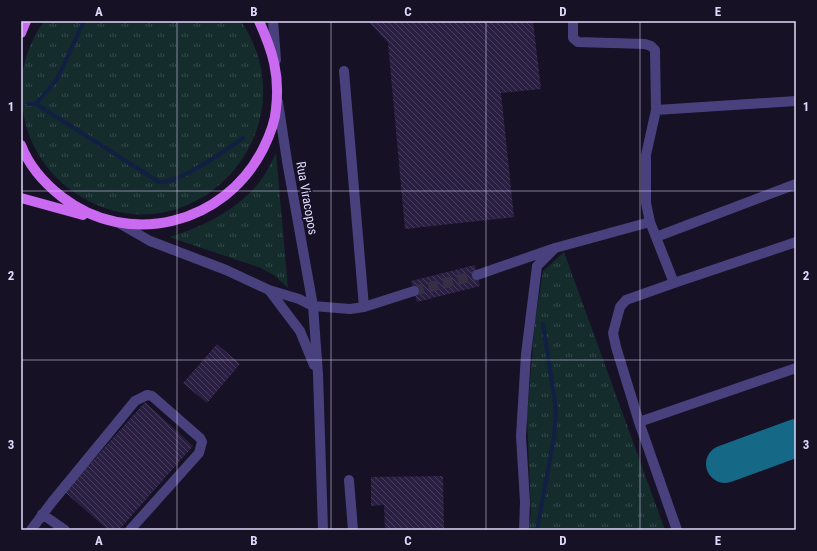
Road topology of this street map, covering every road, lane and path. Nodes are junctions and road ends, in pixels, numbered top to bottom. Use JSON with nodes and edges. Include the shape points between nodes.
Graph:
{"nodes":[{"id":1,"x":259,"y":21,"type":"edge"},
{"id":2,"x":273,"y":21,"type":"edge"},
{"id":3,"x":573,"y":21,"type":"edge"},
{"id":4,"x":344,"y":71,"type":"dead end"},
{"id":5,"x":278,"y":82,"type":"junction"},
{"id":6,"x":277,"y":94,"type":"junction"},
{"id":7,"x":796,"y":101,"type":"edge"},
{"id":8,"x":656,"y":110,"type":"junction"},
{"id":9,"x":21,"y":145,"type":"edge"},
{"id":10,"x":796,"y":184,"type":"edge"},
{"id":11,"x":21,"y":198,"type":"edge"},
{"id":12,"x":106,"y":220,"type":"junction"},
{"id":13,"x":117,"y":222,"type":"junction"},
{"id":14,"x":650,"y":222,"type":"junction"},
{"id":15,"x":656,"y":237,"type":"junction"},
{"id":16,"x":796,"y":242,"type":"edge"},
{"id":17,"x":555,"y":248,"type":"junction"},
{"id":18,"x":477,"y":275,"type":"tunnel mouth"},
{"id":19,"x":674,"y":283,"type":"junction"},
{"id":20,"x":269,"y":290,"type":"junction"},
{"id":21,"x":414,"y":291,"type":"tunnel mouth"},
{"id":22,"x":313,"y":306,"type":"junction"},
{"id":23,"x":364,"y":307,"type":"junction"},
{"id":24,"x":796,"y":368,"type":"edge"},
{"id":25,"x":318,"y":374,"type":"junction"},
{"id":26,"x":639,"y":422,"type":"junction"},
{"id":27,"x":349,"y":480,"type":"dead end"},
{"id":28,"x":42,"y":514,"type":"junction"},
{"id":29,"x":31,"y":530,"type":"edge"},
{"id":30,"x":65,"y":530,"type":"edge"},
{"id":31,"x":130,"y":530,"type":"edge"},
{"id":32,"x":323,"y":530,"type":"edge"},
{"id":33,"x":353,"y":530,"type":"edge"},
{"id":34,"x":524,"y":530,"type":"edge"},
{"id":35,"x":677,"y":530,"type":"edge"}],
"edges":[{"from":1,"to":5,"type":"main road","via":[[272,50]]},
{"from":2,"to":5,"type":"street"},
{"from":3,"to":8,"type":"street","via":[[573,38],[578,42],[645,44],[655,50]]},
{"from":4,"to":23,"type":"street"},
{"from":5,"to":6,"type":"main road"},
{"from":6,"to":13,"type":"main road","via":[[276,111],[268,138],[256,164],[238,186],[216,203],[190,216],[162,223],[134,225]]},
{"from":6,"to":22,"type":"street","name":"Rua Viracopos","via":[[286,161]]},
{"from":7,"to":8,"type":"street"},
{"from":8,"to":14,"type":"street","via":[[644,169]]},
{"from":9,"to":12,"type":"main road","via":[[46,184],[74,206]]},
{"from":10,"to":15,"type":"street"},
{"from":11,"to":12,"type":"main road"},
{"from":12,"to":13,"type":"main road"},
{"from":13,"to":20,"type":"street","name":"Rua Viracopos","via":[[150,241],[226,270]]},
{"from":14,"to":15,"type":"street"},
{"from":14,"to":17,"type":"street"},
{"from":15,"to":19,"type":"street"},
{"from":16,"to":19,"type":"street"},
{"from":17,"to":18,"type":"street"},
{"from":17,"to":34,"type":"street","via":[[536,266],[526,354],[521,407]]},
{"from":19,"to":26,"type":"street","via":[[626,300],[620,307],[616,319],[613,333],[616,347]]},
{"from":20,"to":22,"type":"street","name":"Rua Viracopos"},
{"from":20,"to":25,"type":"street","name":"Rua Viracopos","via":[[300,331]]},
{"from":21,"to":23,"type":"street"},
{"from":22,"to":23,"type":"street","via":[[336,309]]},
{"from":22,"to":25,"type":"street","name":"Rua Viracopos"},
{"from":24,"to":26,"type":"street"},
{"from":25,"to":32,"type":"street","name":"Rua Viracopos"},
{"from":26,"to":35,"type":"street"},
{"from":27,"to":33,"type":"street"},
{"from":28,"to":29,"type":"street"},
{"from":28,"to":30,"type":"street"},
{"from":28,"to":31,"type":"street","via":[[135,401],[147,395],[152,396],[200,438],[201,448]]}]}
